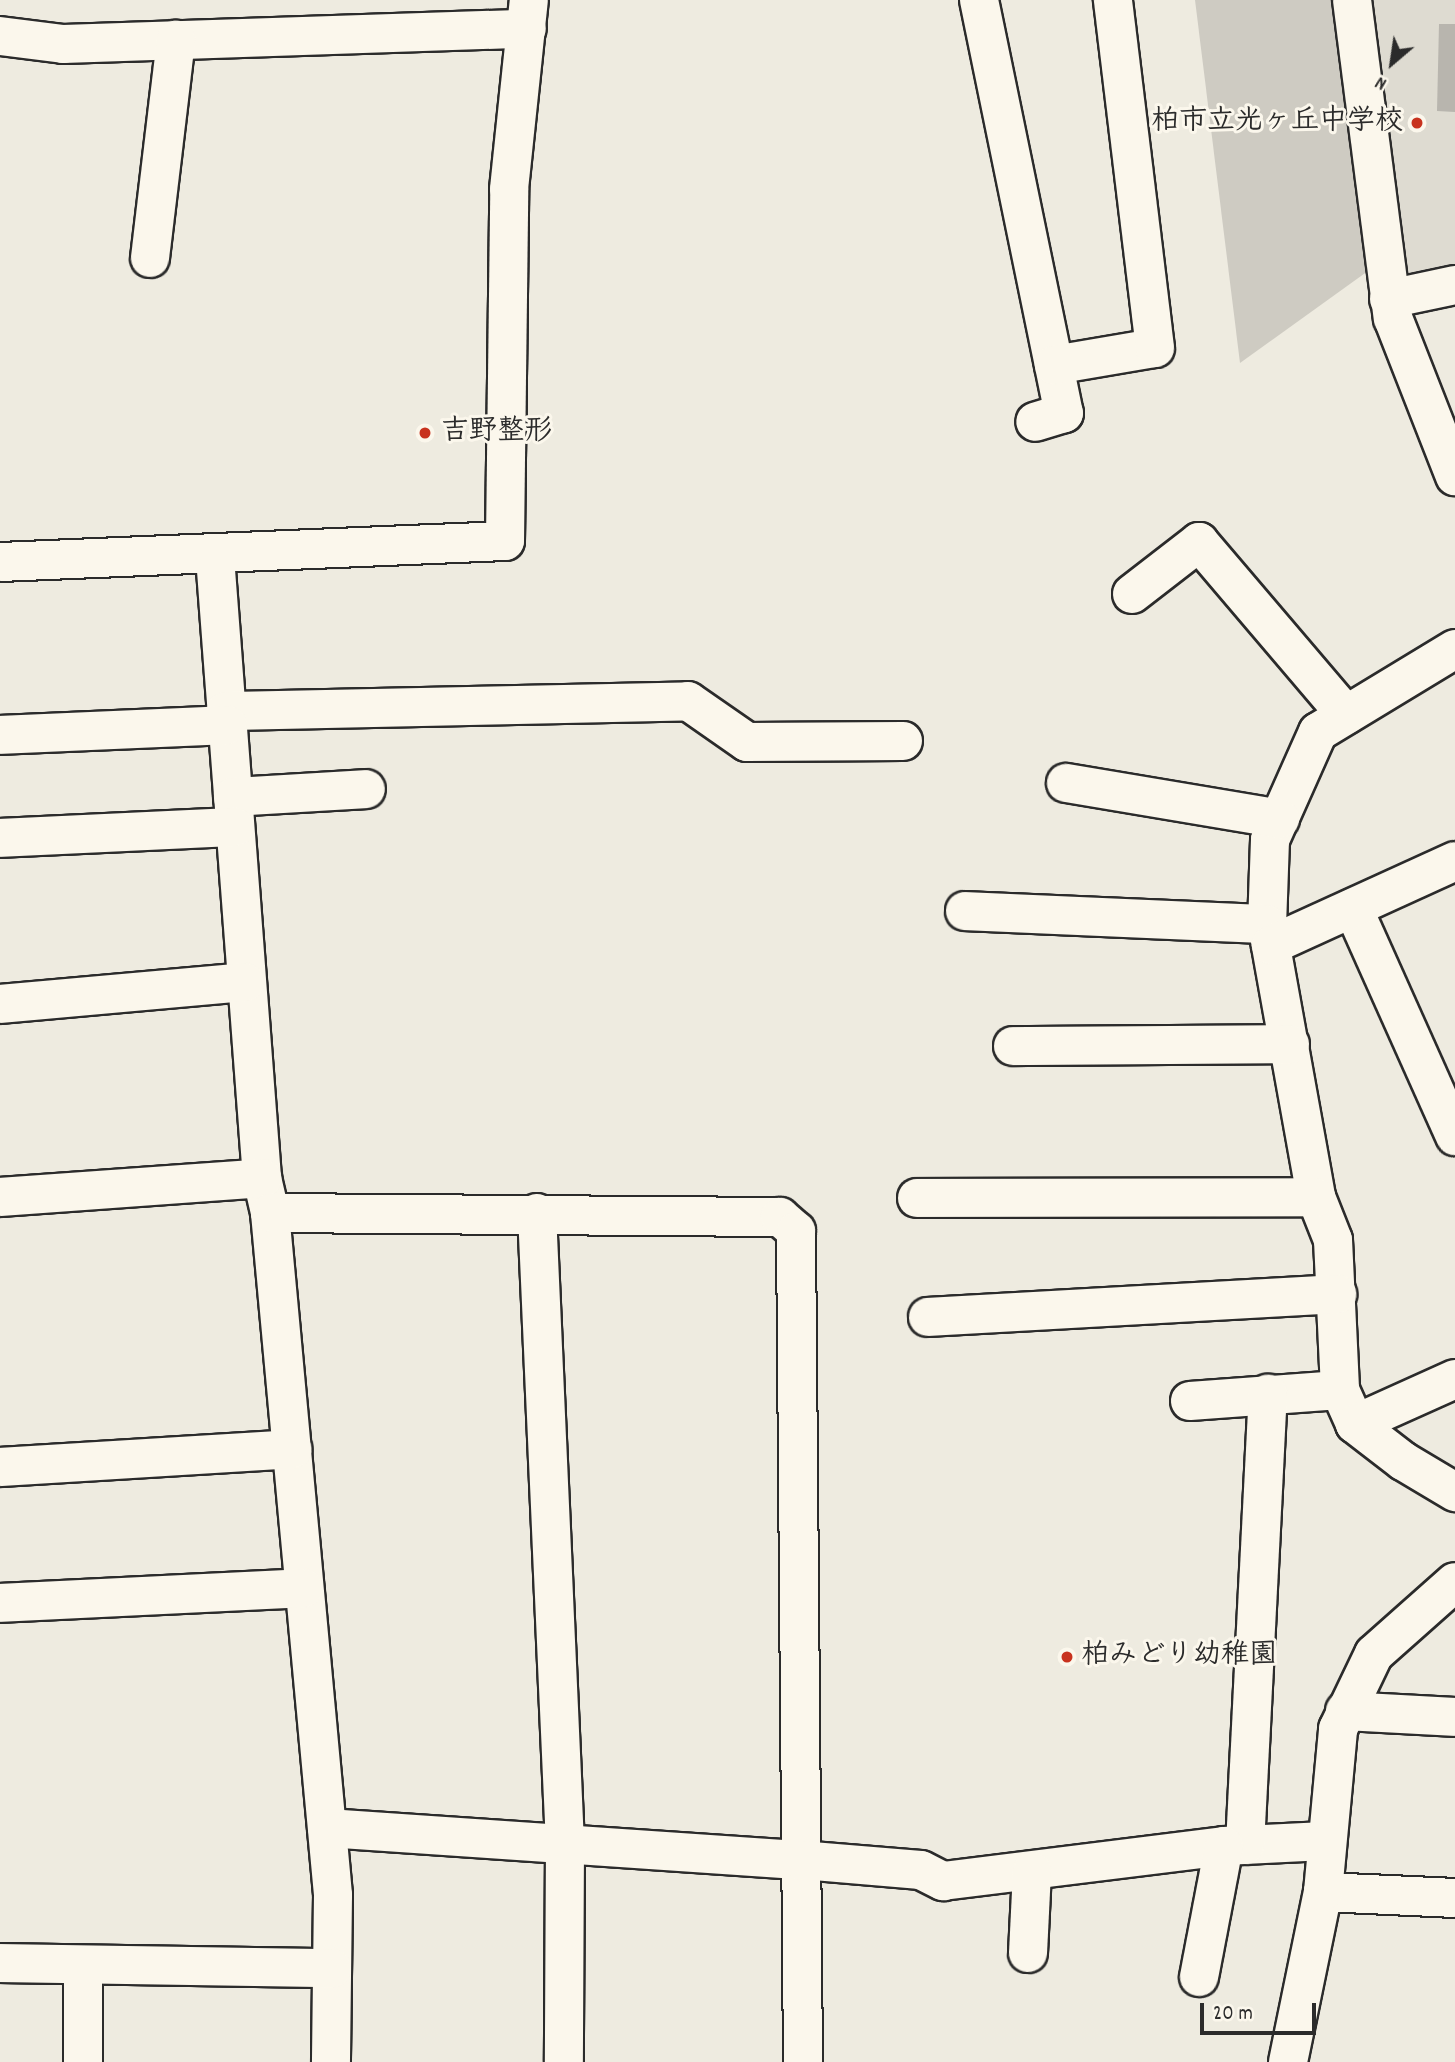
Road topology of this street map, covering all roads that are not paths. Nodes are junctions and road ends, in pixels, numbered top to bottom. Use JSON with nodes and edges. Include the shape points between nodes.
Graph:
{"nodes":[{"id":1,"x":979,"y":0,"type":"edge"},
{"id":2,"x":1112,"y":0,"type":"edge"},
{"id":3,"x":1352,"y":0,"type":"edge"},
{"id":4,"x":528,"y":14,"type":"edge"},
{"id":5,"x":0,"y":36,"type":"edge"},
{"id":6,"x":176,"y":40,"type":"junction"},
{"id":7,"x":150,"y":258,"type":"dead end"},
{"id":8,"x":1455,"y":285,"type":"edge"},
{"id":9,"x":1389,"y":299,"type":"junction"},
{"id":10,"x":1054,"y":365,"type":"junction"},
{"id":11,"x":1035,"y":422,"type":"dead end"},
{"id":12,"x":1455,"y":476,"type":"edge"},
{"id":13,"x":215,"y":557,"type":"junction"},
{"id":14,"x":0,"y":562,"type":"edge"},
{"id":15,"x":1132,"y":594,"type":"dead end"},
{"id":16,"x":1455,"y":649,"type":"edge"},
{"id":17,"x":1346,"y":715,"type":"junction"},
{"id":18,"x":227,"y":718,"type":"junction"},
{"id":19,"x":0,"y":735,"type":"edge"},
{"id":20,"x":903,"y":741,"type":"dead end"},
{"id":21,"x":1066,"y":783,"type":"dead end"},
{"id":22,"x":366,"y":789,"type":"dead end"},
{"id":23,"x":234,"y":812,"type":"junction"},
{"id":24,"x":1280,"y":819,"type":"junction"},
{"id":25,"x":0,"y":838,"type":"edge"},
{"id":26,"x":1455,"y":861,"type":"edge"},
{"id":27,"x":1353,"y":908,"type":"junction"},
{"id":28,"x":965,"y":911,"type":"dead end"},
{"id":29,"x":1269,"y":935,"type":"junction"},
{"id":30,"x":245,"y":982,"type":"junction"},
{"id":31,"x":0,"y":1004,"type":"edge"},
{"id":32,"x":1290,"y":1044,"type":"junction"},
{"id":33,"x":1013,"y":1046,"type":"dead end"},
{"id":34,"x":1455,"y":1136,"type":"edge"},
{"id":35,"x":266,"y":1196,"type":"junction"},
{"id":36,"x":0,"y":1197,"type":"edge"},
{"id":37,"x":1316,"y":1197,"type":"junction"},
{"id":38,"x":917,"y":1198,"type":"dead end"},
{"id":39,"x":537,"y":1213,"type":"junction"},
{"id":40,"x":1337,"y":1294,"type":"junction"},
{"id":41,"x":928,"y":1317,"type":"dead end"},
{"id":42,"x":1455,"y":1379,"type":"edge"},
{"id":43,"x":1340,"y":1390,"type":"junction"},
{"id":44,"x":1268,"y":1394,"type":"junction"},
{"id":45,"x":1190,"y":1401,"type":"dead end"},
{"id":46,"x":1355,"y":1424,"type":"junction"},
{"id":47,"x":292,"y":1449,"type":"junction"},
{"id":48,"x":0,"y":1466,"type":"edge"},
{"id":49,"x":1455,"y":1492,"type":"edge"},
{"id":50,"x":1455,"y":1582,"type":"edge"},
{"id":51,"x":304,"y":1588,"type":"junction"},
{"id":52,"x":0,"y":1603,"type":"edge"},
{"id":53,"x":1345,"y":1711,"type":"junction"},
{"id":54,"x":1455,"y":1717,"type":"edge"},
{"id":55,"x":327,"y":1828,"type":"junction"},
{"id":56,"x":1325,"y":1841,"type":"junction"},
{"id":57,"x":565,"y":1844,"type":"junction"},
{"id":58,"x":1235,"y":1846,"type":"junction"},
{"id":59,"x":801,"y":1860,"type":"junction"},
{"id":60,"x":1032,"y":1871,"type":"junction"},
{"id":61,"x":1323,"y":1892,"type":"junction"},
{"id":62,"x":1455,"y":1898,"type":"edge"},
{"id":63,"x":1028,"y":1953,"type":"dead end"},
{"id":64,"x":0,"y":1963,"type":"edge"},
{"id":65,"x":83,"y":1965,"type":"junction"},
{"id":66,"x":332,"y":1968,"type":"junction"},
{"id":67,"x":1199,"y":1977,"type":"dead end"},
{"id":68,"x":83,"y":2062,"type":"edge"},
{"id":69,"x":331,"y":2062,"type":"edge"},
{"id":70,"x":564,"y":2062,"type":"edge"},
{"id":71,"x":803,"y":2062,"type":"edge"},
{"id":72,"x":1289,"y":2062,"type":"edge"}],
"edges":[{"from":1,"to":10,"type":"street"},
{"from":2,"to":10,"type":"street","via":[[1155,348]]},
{"from":3,"to":9,"type":"street"},
{"from":4,"to":6,"type":"street"},
{"from":4,"to":13,"type":"street","via":[[509,189],[505,541],[301,547]]},
{"from":5,"to":6,"type":"street","via":[[63,44]]},
{"from":6,"to":7,"type":"street"},
{"from":8,"to":9,"type":"street"},
{"from":9,"to":12,"type":"street"},
{"from":10,"to":11,"type":"street","via":[[1064,413]]},
{"from":13,"to":14,"type":"street"},
{"from":13,"to":18,"type":"street"},
{"from":15,"to":17,"type":"street","via":[[1199,542]]},
{"from":16,"to":17,"type":"street"},
{"from":17,"to":24,"type":"street","via":[[1318,732]]},
{"from":18,"to":19,"type":"street"},
{"from":18,"to":20,"type":"street","via":[[688,701],[747,742]]},
{"from":18,"to":23,"type":"street"},
{"from":21,"to":24,"type":"street"},
{"from":22,"to":23,"type":"street"},
{"from":23,"to":25,"type":"street"},
{"from":23,"to":30,"type":"street"},
{"from":24,"to":29,"type":"street","via":[[1270,840]]},
{"from":26,"to":27,"type":"street"},
{"from":27,"to":29,"type":"street"},
{"from":27,"to":34,"type":"street"},
{"from":28,"to":29,"type":"street"},
{"from":29,"to":32,"type":"street"},
{"from":30,"to":31,"type":"street"},
{"from":30,"to":35,"type":"street"},
{"from":32,"to":33,"type":"street"},
{"from":32,"to":37,"type":"street"},
{"from":35,"to":36,"type":"street"},
{"from":35,"to":39,"type":"street"},
{"from":35,"to":47,"type":"street"},
{"from":37,"to":38,"type":"street"},
{"from":37,"to":40,"type":"street","via":[[1333,1240]]},
{"from":39,"to":57,"type":"street"},
{"from":39,"to":59,"type":"street","via":[[780,1217],[796,1231]]},
{"from":40,"to":41,"type":"street"},
{"from":40,"to":43,"type":"street"},
{"from":42,"to":46,"type":"street"},
{"from":43,"to":44,"type":"street"},
{"from":43,"to":46,"type":"street"},
{"from":44,"to":45,"type":"street"},
{"from":44,"to":58,"type":"street"},
{"from":46,"to":49,"type":"street"},
{"from":47,"to":48,"type":"street"},
{"from":47,"to":51,"type":"street"},
{"from":50,"to":53,"type":"street","via":[[1374,1654]]},
{"from":51,"to":52,"type":"street"},
{"from":51,"to":55,"type":"street"},
{"from":53,"to":54,"type":"street"},
{"from":53,"to":56,"type":"street","via":[[1338,1729]]},
{"from":55,"to":57,"type":"street"},
{"from":55,"to":66,"type":"street"},
{"from":56,"to":58,"type":"street"},
{"from":56,"to":61,"type":"street"},
{"from":57,"to":59,"type":"street"},
{"from":57,"to":70,"type":"street"},
{"from":58,"to":60,"type":"street"},
{"from":58,"to":67,"type":"street"},
{"from":59,"to":60,"type":"street","via":[[921,1870],[943,1881]]},
{"from":59,"to":71,"type":"street"},
{"from":60,"to":63,"type":"street"},
{"from":61,"to":62,"type":"street"},
{"from":61,"to":72,"type":"street"},
{"from":64,"to":65,"type":"street"},
{"from":65,"to":66,"type":"street"},
{"from":65,"to":68,"type":"street"},
{"from":66,"to":69,"type":"street"}]}
